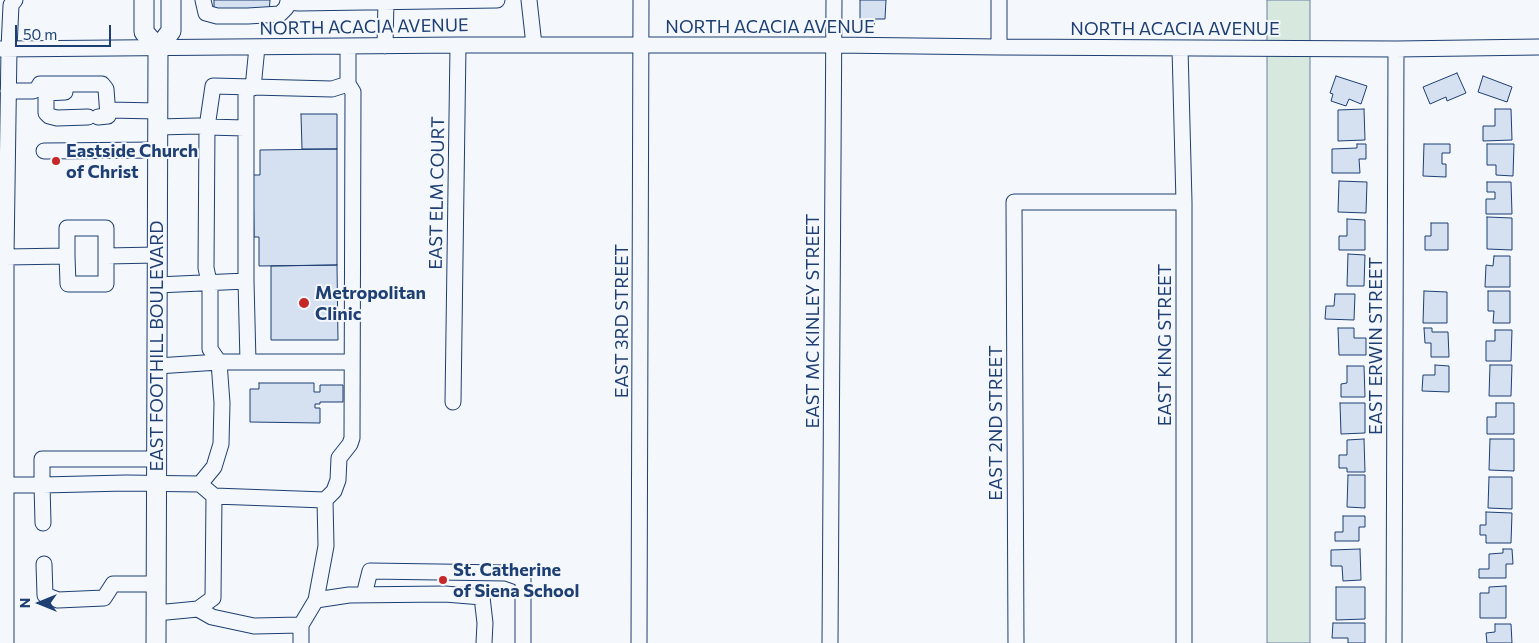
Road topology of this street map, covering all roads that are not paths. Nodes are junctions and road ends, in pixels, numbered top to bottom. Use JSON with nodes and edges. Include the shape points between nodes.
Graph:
{"nodes":[{"id":1,"x":15,"y":0,"type":"edge"},
{"id":2,"x":144,"y":0,"type":"edge"},
{"id":3,"x":171,"y":0,"type":"edge"},
{"id":4,"x":203,"y":0,"type":"edge"},
{"id":5,"x":497,"y":0,"type":"edge"},
{"id":6,"x":529,"y":0,"type":"edge"},
{"id":7,"x":641,"y":0,"type":"edge"},
{"id":8,"x":834,"y":0,"type":"edge"},
{"id":9,"x":999,"y":0,"type":"edge"},
{"id":10,"x":288,"y":1,"type":"edge"},
{"id":11,"x":386,"y":1,"type":"edge"},
{"id":12,"x":458,"y":45,"type":"junction"},
{"id":13,"x":534,"y":45,"type":"junction"},
{"id":14,"x":641,"y":45,"type":"junction"},
{"id":15,"x":834,"y":45,"type":"junction"},
{"id":16,"x":348,"y":46,"type":"junction"},
{"id":17,"x":385,"y":46,"type":"junction"},
{"id":18,"x":257,"y":47,"type":"junction"},
{"id":19,"x":999,"y":47,"type":"junction"},
{"id":20,"x":1539,"y":47,"type":"edge"},
{"id":21,"x":158,"y":48,"type":"junction"},
{"id":22,"x":1180,"y":48,"type":"junction"},
{"id":23,"x":4,"y":49,"type":"edge"},
{"id":24,"x":1396,"y":49,"type":"junction"},
{"id":25,"x":93,"y":83,"type":"junction"},
{"id":26,"x":348,"y":84,"type":"junction"},
{"id":27,"x":249,"y":88,"type":"junction"},
{"id":28,"x":8,"y":91,"type":"junction"},
{"id":29,"x":98,"y":115,"type":"junction"},
{"id":30,"x":158,"y":119,"type":"junction"},
{"id":31,"x":207,"y":127,"type":"junction"},
{"id":32,"x":245,"y":128,"type":"junction"},
{"id":33,"x":158,"y":150,"type":"junction"},
{"id":34,"x":44,"y":151,"type":"dead end"},
{"id":35,"x":1184,"y":202,"type":"junction"},
{"id":36,"x":157,"y":255,"type":"junction"},
{"id":37,"x":67,"y":256,"type":"junction"},
{"id":38,"x":106,"y":256,"type":"junction"},
{"id":39,"x":6,"y":257,"type":"junction"},
{"id":40,"x":246,"y":281,"type":"junction"},
{"id":41,"x":209,"y":282,"type":"junction"},
{"id":42,"x":157,"y":285,"type":"junction"},
{"id":43,"x":219,"y":362,"type":"junction"},
{"id":44,"x":248,"y":362,"type":"junction"},
{"id":45,"x":352,"y":362,"type":"junction"},
{"id":46,"x":157,"y":366,"type":"junction"},
{"id":47,"x":453,"y":402,"type":"dead end"},
{"id":48,"x":157,"y":459,"type":"junction"},
{"id":49,"x":156,"y":483,"type":"junction"},
{"id":50,"x":6,"y":484,"type":"junction"},
{"id":51,"x":200,"y":484,"type":"junction"},
{"id":52,"x":42,"y":485,"type":"junction"},
{"id":53,"x":214,"y":496,"type":"junction"},
{"id":54,"x":325,"y":500,"type":"junction"},
{"id":55,"x":43,"y":523,"type":"dead end"},
{"id":56,"x":44,"y":564,"type":"dead end"},
{"id":57,"x":156,"y":584,"type":"junction"},
{"id":58,"x":364,"y":594,"type":"junction"},
{"id":59,"x":316,"y":600,"type":"junction"},
{"id":60,"x":198,"y":609,"type":"junction"},
{"id":61,"x":156,"y":613,"type":"junction"},
{"id":62,"x":301,"y":625,"type":"junction"},
{"id":63,"x":6,"y":643,"type":"edge"},
{"id":64,"x":156,"y":643,"type":"edge"},
{"id":65,"x":301,"y":643,"type":"edge"},
{"id":66,"x":484,"y":643,"type":"edge"},
{"id":67,"x":523,"y":643,"type":"edge"},
{"id":68,"x":639,"y":643,"type":"edge"},
{"id":69,"x":830,"y":643,"type":"edge"},
{"id":70,"x":1016,"y":643,"type":"edge"},
{"id":71,"x":1184,"y":643,"type":"edge"},
{"id":72,"x":1394,"y":643,"type":"edge"}],
"edges":[{"from":1,"to":23,"type":"street","via":[[11,5]]},
{"from":2,"to":21,"type":"main road","via":[[144,32]]},
{"from":3,"to":21,"type":"main road","via":[[171,30]]},
{"from":4,"to":10,"type":"street","via":[[206,13],[217,16],[280,14]]},
{"from":5,"to":11,"type":"street"},
{"from":6,"to":13,"type":"street"},
{"from":7,"to":14,"type":"street","name":"EAST 3RD STREET"},
{"from":8,"to":15,"type":"street","name":"EAST MC KINLEY STREET"},
{"from":9,"to":19,"type":"street"},
{"from":10,"to":11,"type":"street"},
{"from":11,"to":17,"type":"street"},
{"from":12,"to":13,"type":"street","name":"NORTH ACACIA AVENUE"},
{"from":12,"to":17,"type":"street","name":"NORTH ACACIA AVENUE"},
{"from":12,"to":47,"type":"street","name":"EAST ELM COURT"},
{"from":13,"to":14,"type":"street","name":"NORTH ACACIA AVENUE"},
{"from":14,"to":15,"type":"street","name":"NORTH ACACIA AVENUE"},
{"from":14,"to":68,"type":"street","name":"EAST 3RD STREET"},
{"from":15,"to":19,"type":"street","name":"NORTH ACACIA AVENUE"},
{"from":15,"to":69,"type":"street","name":"EAST MC KINLEY STREET"},
{"from":16,"to":17,"type":"street","name":"NORTH ACACIA AVENUE"},
{"from":16,"to":18,"type":"street","name":"NORTH ACACIA AVENUE"},
{"from":16,"to":26,"type":"street"},
{"from":18,"to":21,"type":"street","name":"NORTH ACACIA AVENUE"},
{"from":18,"to":27,"type":"street"},
{"from":19,"to":22,"type":"street","name":"NORTH ACACIA AVENUE"},
{"from":20,"to":24,"type":"street","name":"NORTH ACACIA AVENUE"},
{"from":21,"to":23,"type":"street","name":"NORTH ACACIA AVENUE"},
{"from":21,"to":30,"type":"main road","name":"EAST FOOTHILL BOULEVARD"},
{"from":22,"to":24,"type":"street","name":"NORTH ACACIA AVENUE"},
{"from":22,"to":35,"type":"street","name":"EAST KING STREET"},
{"from":23,"to":28,"type":"street"},
{"from":24,"to":72,"type":"street","name":"EAST ERWIN STREET"},
{"from":25,"to":28,"type":"street","via":[[40,84],[33,91]]},
{"from":25,"to":29,"type":"street","via":[[102,84],[106,90]]},
{"from":25,"to":29,"type":"street","via":[[94,90],[91,91],[46,93],[46,113],[57,118]]},
{"from":26,"to":27,"type":"street","via":[[332,89]]},
{"from":26,"to":45,"type":"street","via":[[353,92]]},
{"from":27,"to":31,"type":"street","via":[[213,86]]},
{"from":27,"to":32,"type":"street"},
{"from":28,"to":39,"type":"street"},
{"from":29,"to":30,"type":"street"},
{"from":30,"to":31,"type":"street"},
{"from":30,"to":33,"type":"main road","name":"EAST FOOTHILL BOULEVARD"},
{"from":31,"to":32,"type":"street"},
{"from":31,"to":41,"type":"street","via":[[206,268]]},
{"from":32,"to":40,"type":"street"},
{"from":33,"to":34,"type":"street"},
{"from":33,"to":36,"type":"main road","name":"EAST FOOTHILL BOULEVARD"},
{"from":35,"to":70,"type":"street","name":"EAST 2ND STREET","via":[[1014,202]]},
{"from":35,"to":71,"type":"street","name":"EAST KING STREET"},
{"from":36,"to":38,"type":"street"},
{"from":36,"to":42,"type":"main road","name":"EAST FOOTHILL BOULEVARD"},
{"from":37,"to":38,"type":"street","via":[[68,284],[106,284]]},
{"from":37,"to":38,"type":"street","via":[[67,228],[106,228]]},
{"from":37,"to":39,"type":"street"},
{"from":39,"to":50,"type":"street"},
{"from":40,"to":41,"type":"street"},
{"from":40,"to":44,"type":"street"},
{"from":41,"to":42,"type":"street"},
{"from":41,"to":43,"type":"street","via":[[210,350]]},
{"from":42,"to":46,"type":"main road","name":"EAST FOOTHILL BOULEVARD"},
{"from":43,"to":44,"type":"street"},
{"from":43,"to":46,"type":"street"},
{"from":43,"to":51,"type":"street","via":[[221,444],[214,468]]},
{"from":44,"to":45,"type":"street"},
{"from":45,"to":54,"type":"street","via":[[352,438],[339,458],[334,491]]},
{"from":46,"to":48,"type":"main road","name":"EAST FOOTHILL BOULEVARD"},
{"from":48,"to":49,"type":"main road","name":"EAST FOOTHILL BOULEVARD"},
{"from":48,"to":52,"type":"street","via":[[42,459]]},
{"from":49,"to":51,"type":"street"},
{"from":49,"to":52,"type":"street"},
{"from":49,"to":57,"type":"main road","name":"EAST FOOTHILL BOULEVARD"},
{"from":50,"to":52,"type":"street"},
{"from":50,"to":63,"type":"street"},
{"from":51,"to":53,"type":"street"},
{"from":52,"to":55,"type":"street"},
{"from":53,"to":54,"type":"street"},
{"from":53,"to":60,"type":"street","via":[[213,598]]},
{"from":54,"to":59,"type":"street","via":[[326,546]]},
{"from":56,"to":57,"type":"street","via":[[45,595],[58,600],[104,598],[113,584]]},
{"from":57,"to":61,"type":"main road","name":"EAST FOOTHILL BOULEVARD"},
{"from":58,"to":59,"type":"street"},
{"from":58,"to":66,"type":"street","via":[[482,597]]},
{"from":58,"to":67,"type":"street","via":[[370,571],[506,573],[523,580]]},
{"from":59,"to":62,"type":"street"},
{"from":60,"to":61,"type":"street"},
{"from":60,"to":62,"type":"street","via":[[212,617],[254,626]]},
{"from":61,"to":64,"type":"main road","name":"EAST FOOTHILL BOULEVARD"},
{"from":62,"to":65,"type":"street"}]}
